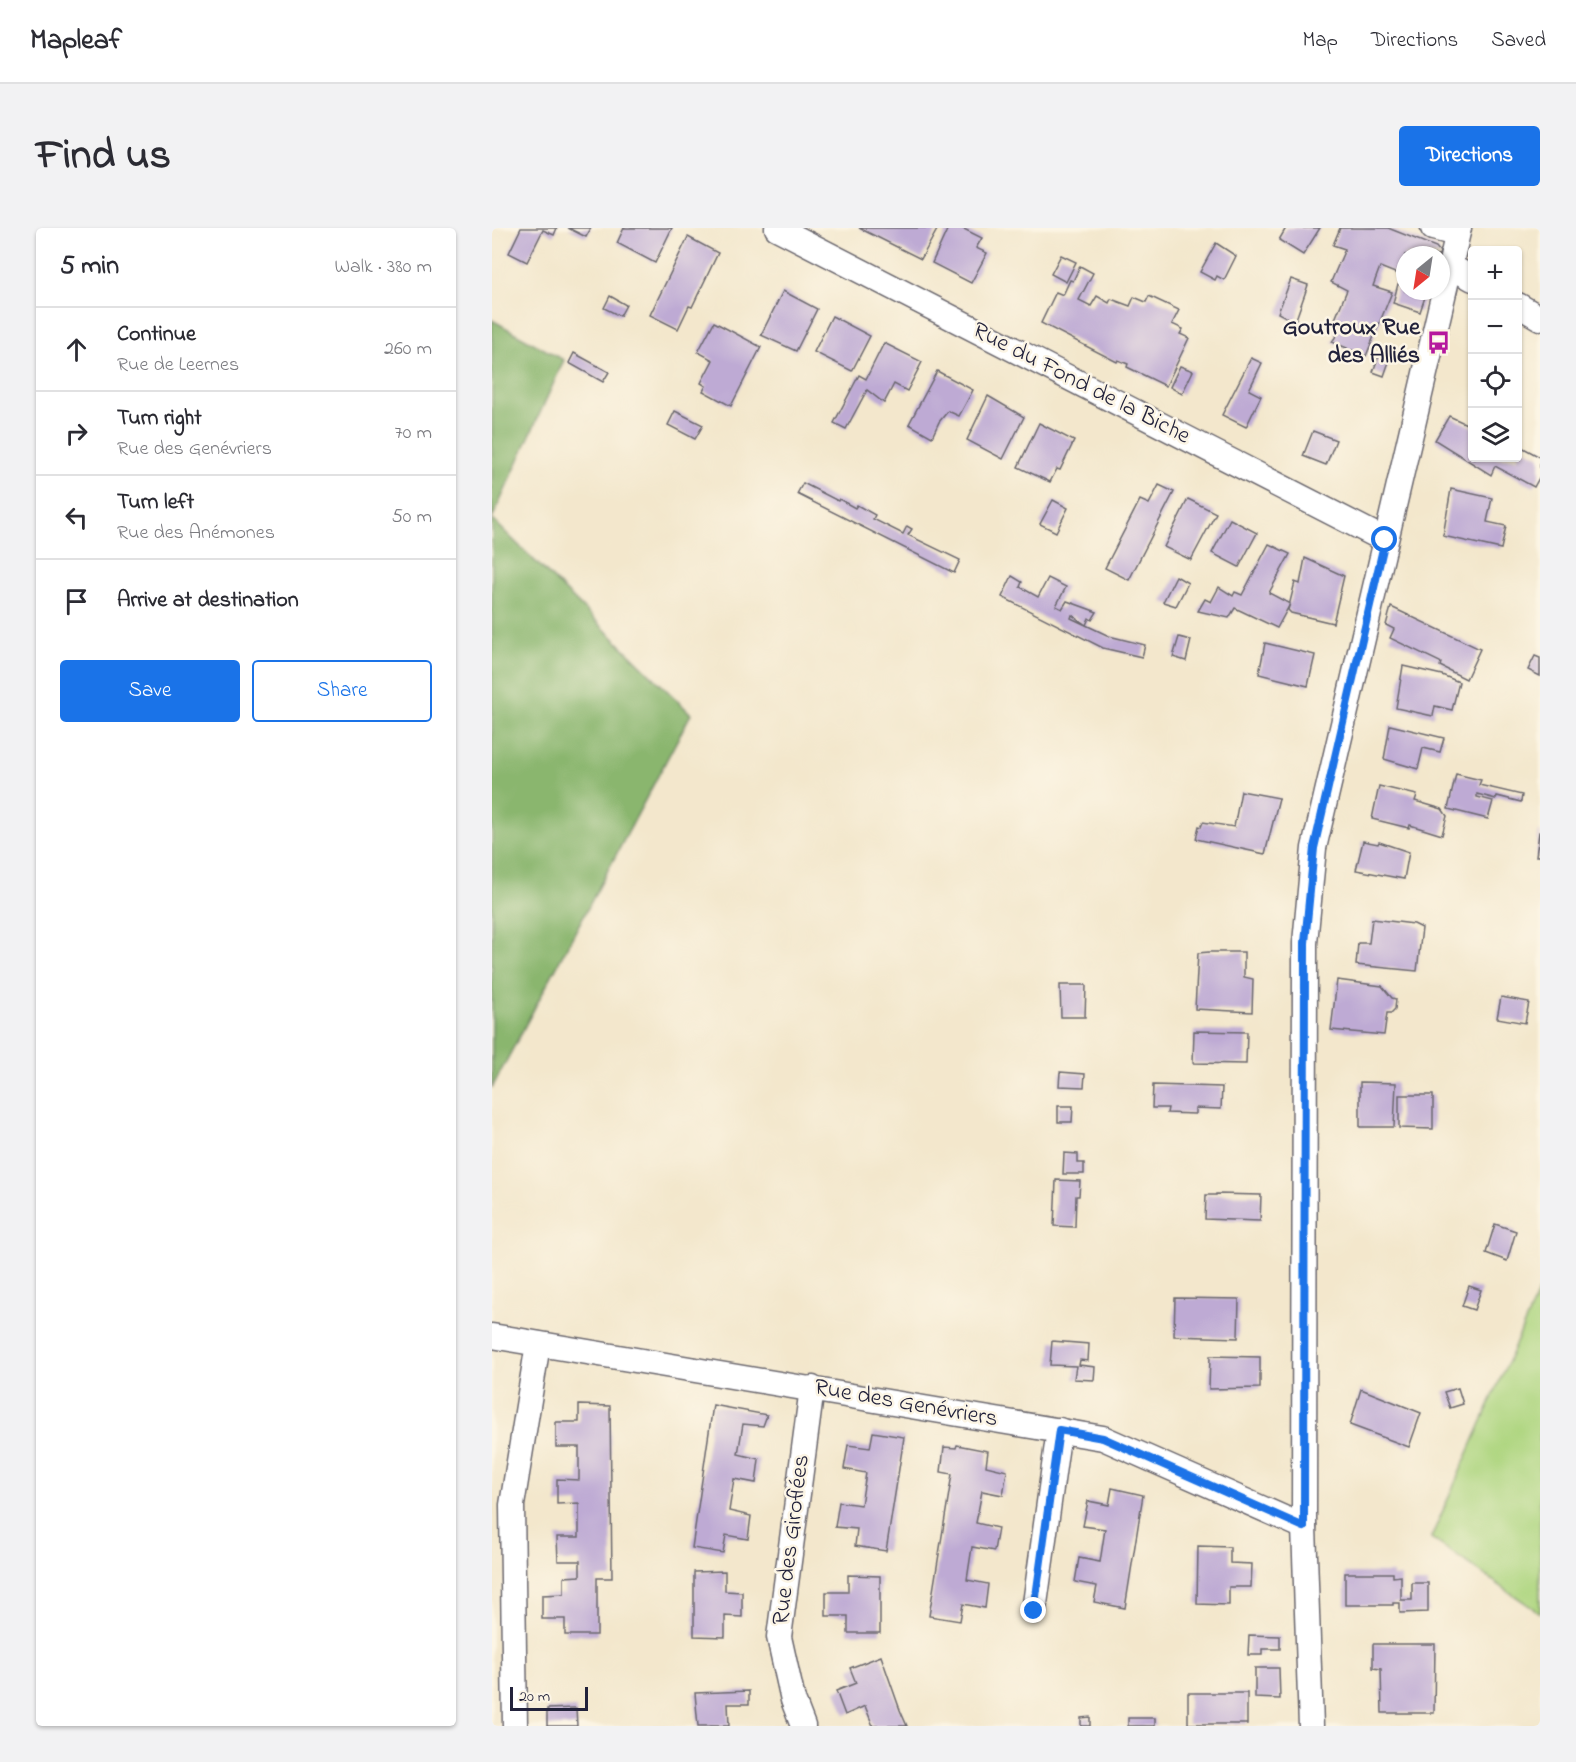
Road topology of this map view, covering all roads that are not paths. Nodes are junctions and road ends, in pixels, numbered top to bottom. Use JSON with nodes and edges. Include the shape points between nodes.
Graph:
{"nodes":[{"id":1,"x":777,"y":228,"type":"edge"},
{"id":2,"x":1433,"y":228,"type":"edge"},
{"id":3,"x":1458,"y":231,"type":"edge"},
{"id":4,"x":1450,"y":266,"type":"joint"},
{"id":5,"x":1468,"y":276,"type":"edge"},
{"id":6,"x":1442,"y":300,"type":"edge"},
{"id":7,"x":1522,"y":307,"type":"edge"},
{"id":8,"x":1540,"y":318,"type":"edge"},
{"id":9,"x":1385,"y":540,"type":"junction"},
{"id":10,"x":492,"y":1336,"type":"edge"},
{"id":11,"x":538,"y":1344,"type":"junction"},
{"id":12,"x":812,"y":1388,"type":"junction"},
{"id":13,"x":1059,"y":1430,"type":"junction"},
{"id":14,"x":1304,"y":1527,"type":"junction"},
{"id":15,"x":1034,"y":1611,"type":"dead end"},
{"id":16,"x":515,"y":1726,"type":"edge"},
{"id":17,"x":803,"y":1726,"type":"edge"},
{"id":18,"x":1311,"y":1726,"type":"edge"}],
"edges":[{"from":1,"to":9,"type":"street","name":"Rue du Fond de la Biche"},
{"from":2,"to":3,"type":"street"},
{"from":3,"to":4,"type":"street"},
{"from":4,"to":5,"type":"street"},
{"from":6,"to":9,"type":"street"},
{"from":7,"to":8,"type":"street"},
{"from":9,"to":14,"type":"street","via":[[1314,848],[1305,943]]},
{"from":10,"to":11,"type":"street","name":"Rue des Genévriers"},
{"from":11,"to":12,"type":"street","name":"Rue des Genévriers"},
{"from":11,"to":16,"type":"street","via":[[512,1505]]},
{"from":12,"to":13,"type":"street","name":"Rue des Genévriers"},
{"from":12,"to":17,"type":"street","name":"Rue des Giroflées","via":[[779,1636]]},
{"from":13,"to":14,"type":"street","name":"Rue des Genévriers","via":[[1103,1438]]},
{"from":13,"to":15,"type":"street"},
{"from":14,"to":18,"type":"street"}]}
